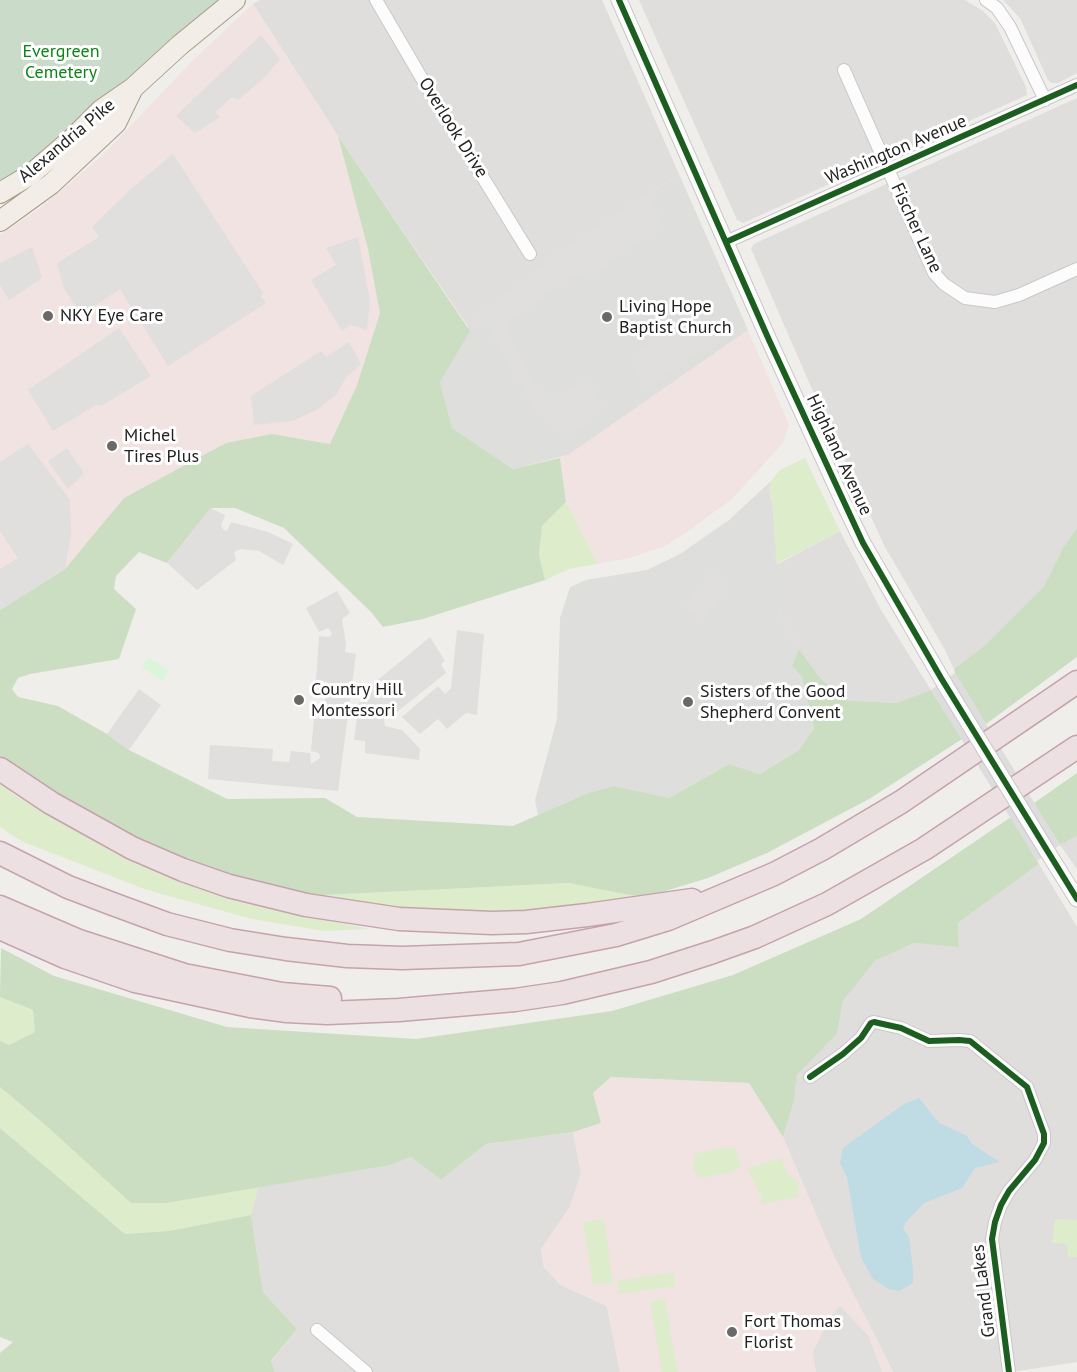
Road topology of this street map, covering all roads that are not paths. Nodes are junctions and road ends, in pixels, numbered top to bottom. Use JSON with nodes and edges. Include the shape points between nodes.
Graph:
{"nodes":[{"id":1,"x":235,"y":0,"type":"edge"},
{"id":2,"x":376,"y":0,"type":"edge"},
{"id":3,"x":619,"y":0,"type":"edge"},
{"id":4,"x":986,"y":0,"type":"edge"},
{"id":5,"x":844,"y":70,"type":"dead end"},
{"id":6,"x":1077,"y":86,"type":"edge"},
{"id":7,"x":133,"y":88,"type":"junction"},
{"id":8,"x":1045,"y":100,"type":"junction"},
{"id":9,"x":889,"y":170,"type":"junction"},
{"id":10,"x":0,"y":193,"type":"edge"},
{"id":11,"x":0,"y":221,"type":"edge"},
{"id":12,"x":726,"y":242,"type":"junction"},
{"id":13,"x":530,"y":254,"type":"dead end"},
{"id":14,"x":1077,"y":269,"type":"edge"},
{"id":15,"x":1077,"y":682,"type":"edge"},
{"id":16,"x":1077,"y":747,"type":"edge"},
{"id":17,"x":0,"y":769,"type":"edge"},
{"id":18,"x":0,"y":853,"type":"edge"},
{"id":19,"x":732,"y":893,"type":"junction"},
{"id":20,"x":1077,"y":898,"type":"edge"},
{"id":21,"x":0,"y":907,"type":"edge"},
{"id":22,"x":0,"y":928,"type":"edge"},
{"id":23,"x":454,"y":1004,"type":"junction"},
{"id":24,"x":810,"y":1077,"type":"dead end"},
{"id":25,"x":317,"y":1330,"type":"dead end"},
{"id":26,"x":366,"y":1372,"type":"edge"},
{"id":27,"x":1010,"y":1372,"type":"edge"}],
"edges":[{"from":1,"to":7,"type":"main road","name":"Alexandria Pike"},
{"from":2,"to":13,"type":"street","name":"Overlook Drive"},
{"from":3,"to":12,"type":"street","name":"Highland Avenue"},
{"from":4,"to":8,"type":"street","via":[[1007,21]]},
{"from":5,"to":9,"type":"street","name":"Fischer Lane"},
{"from":6,"to":8,"type":"street","name":"Washington Avenue"},
{"from":7,"to":10,"type":"main road","name":"Alexandria Pike","via":[[101,110],[30,175]]},
{"from":7,"to":11,"type":"main road","name":"Alexandria Pike","via":[[116,123],[51,184]]},
{"from":8,"to":9,"type":"street","name":"Washington Avenue"},
{"from":9,"to":12,"type":"street","name":"Washington Avenue"},
{"from":9,"to":14,"type":"street","name":"Fischer Lane","via":[[934,273],[965,298],[1001,301]]},
{"from":12,"to":20,"type":"street","name":"Highland Avenue","bridge":true,"via":[[871,557]]},
{"from":15,"to":19,"type":"highway","via":[[902,802],[822,849]]},
{"from":16,"to":23,"type":"highway","via":[[880,875],[755,937],[608,983],[515,1000]]},
{"from":17,"to":19,"type":"highway","via":[[93,828],[183,870],[276,899],[338,911],[422,921],[526,922]]},
{"from":18,"to":19,"type":"highway","via":[[68,887],[167,924],[230,940],[347,956],[519,954],[616,935]]},
{"from":21,"to":23,"type":"highway","via":[[79,941],[184,975],[282,994]]},
{"from":22,"to":23,"type":"highway","via":[[65,957],[135,981],[250,1006],[327,1013]]},
{"from":24,"to":27,"type":"street","name":"Grand Lakes","via":[[843,1054],[874,1022],[901,1028],[929,1041],[970,1041],[1027,1087],[1044,1143],[1001,1205],[992,1239]]},
{"from":25,"to":26,"type":"street"}]}
